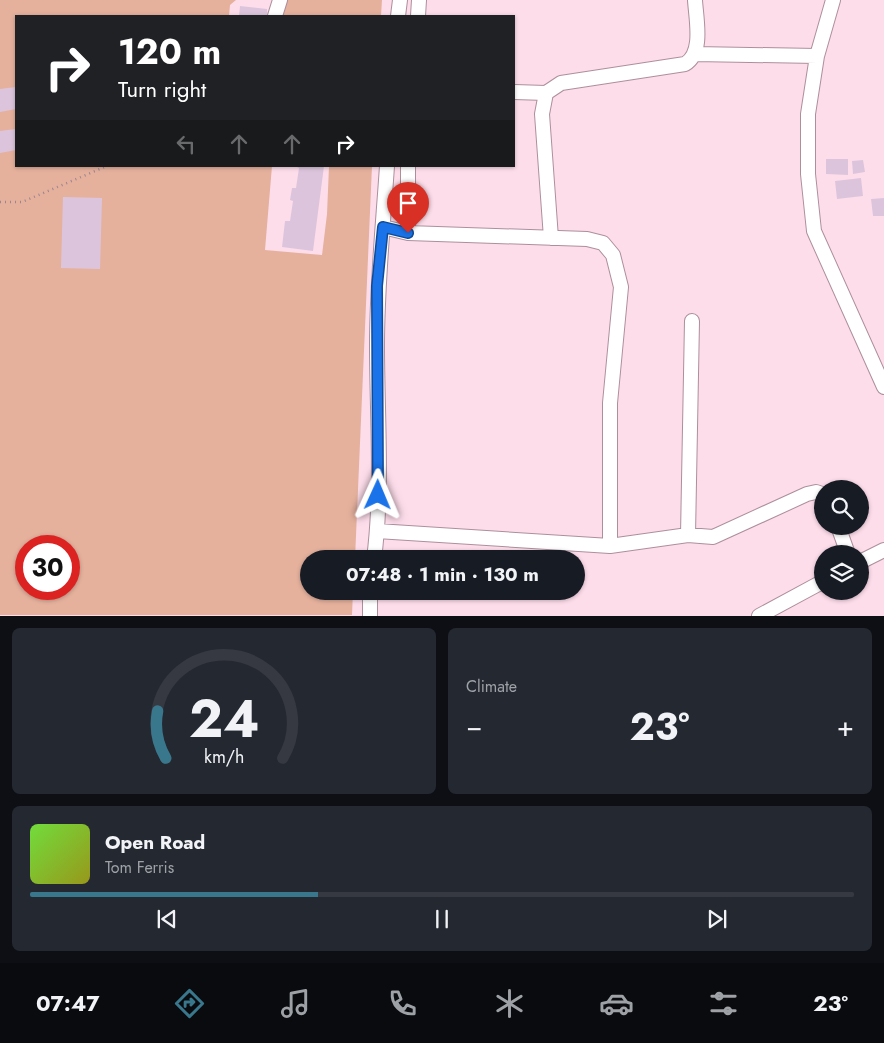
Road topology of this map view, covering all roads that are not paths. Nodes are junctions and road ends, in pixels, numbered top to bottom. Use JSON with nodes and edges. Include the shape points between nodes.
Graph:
{"nodes":[{"id":1,"x":280,"y":0,"type":"edge"},
{"id":2,"x":400,"y":0,"type":"edge"},
{"id":3,"x":418,"y":0,"type":"edge"},
{"id":4,"x":695,"y":0,"type":"edge"},
{"id":5,"x":833,"y":0,"type":"edge"},
{"id":6,"x":276,"y":15,"type":"edge"},
{"id":7,"x":398,"y":15,"type":"edge"},
{"id":8,"x":418,"y":15,"type":"edge"},
{"id":9,"x":695,"y":54,"type":"junction"},
{"id":10,"x":817,"y":56,"type":"junction"},
{"id":11,"x":515,"y":92,"type":"edge"},
{"id":12,"x":546,"y":93,"type":"junction"},
{"id":13,"x":387,"y":167,"type":"edge"},
{"id":14,"x":408,"y":167,"type":"edge"},
{"id":15,"x":383,"y":227,"type":"junction"},
{"id":16,"x":408,"y":233,"type":"junction"},
{"id":17,"x":551,"y":238,"type":"junction"},
{"id":18,"x":692,"y":321,"type":"dead end"},
{"id":19,"x":884,"y":387,"type":"edge"},
{"id":20,"x":814,"y":492,"type":"edge"},
{"id":21,"x":377,"y":531,"type":"junction"},
{"id":22,"x":688,"y":535,"type":"junction"},
{"id":23,"x":610,"y":546,"type":"junction"},
{"id":24,"x":375,"y":550,"type":"edge"},
{"id":25,"x":884,"y":550,"type":"edge"},
{"id":26,"x":869,"y":558,"type":"edge"},
{"id":27,"x":814,"y":586,"type":"edge"},
{"id":28,"x":370,"y":600,"type":"edge"},
{"id":29,"x":370,"y":616,"type":"edge"},
{"id":30,"x":759,"y":616,"type":"edge"}],
"edges":[{"from":1,"to":6,"type":"street"},
{"from":2,"to":7,"type":"street"},
{"from":3,"to":8,"type":"street"},
{"from":4,"to":9,"type":"street"},
{"from":5,"to":10,"type":"street"},
{"from":9,"to":10,"type":"street"},
{"from":9,"to":12,"type":"street","via":[[685,64],[561,83]]},
{"from":10,"to":19,"type":"street","via":[[808,114],[808,174],[814,231]]},
{"from":11,"to":12,"type":"street"},
{"from":12,"to":17,"type":"street","via":[[542,114]]},
{"from":13,"to":15,"type":"street"},
{"from":14,"to":16,"type":"street"},
{"from":15,"to":16,"type":"street"},
{"from":15,"to":21,"type":"street","via":[[377,286],[380,441]]},
{"from":16,"to":17,"type":"street"},
{"from":17,"to":23,"type":"street","via":[[603,243],[613,255],[618,270],[621,287],[610,402]]},
{"from":18,"to":22,"type":"street"},
{"from":20,"to":22,"type":"street","via":[[713,537]]},
{"from":21,"to":23,"type":"street"},
{"from":21,"to":24,"type":"street"},
{"from":22,"to":23,"type":"street"},
{"from":25,"to":26,"type":"street"},
{"from":27,"to":30,"type":"street"},
{"from":28,"to":29,"type":"street"}]}
